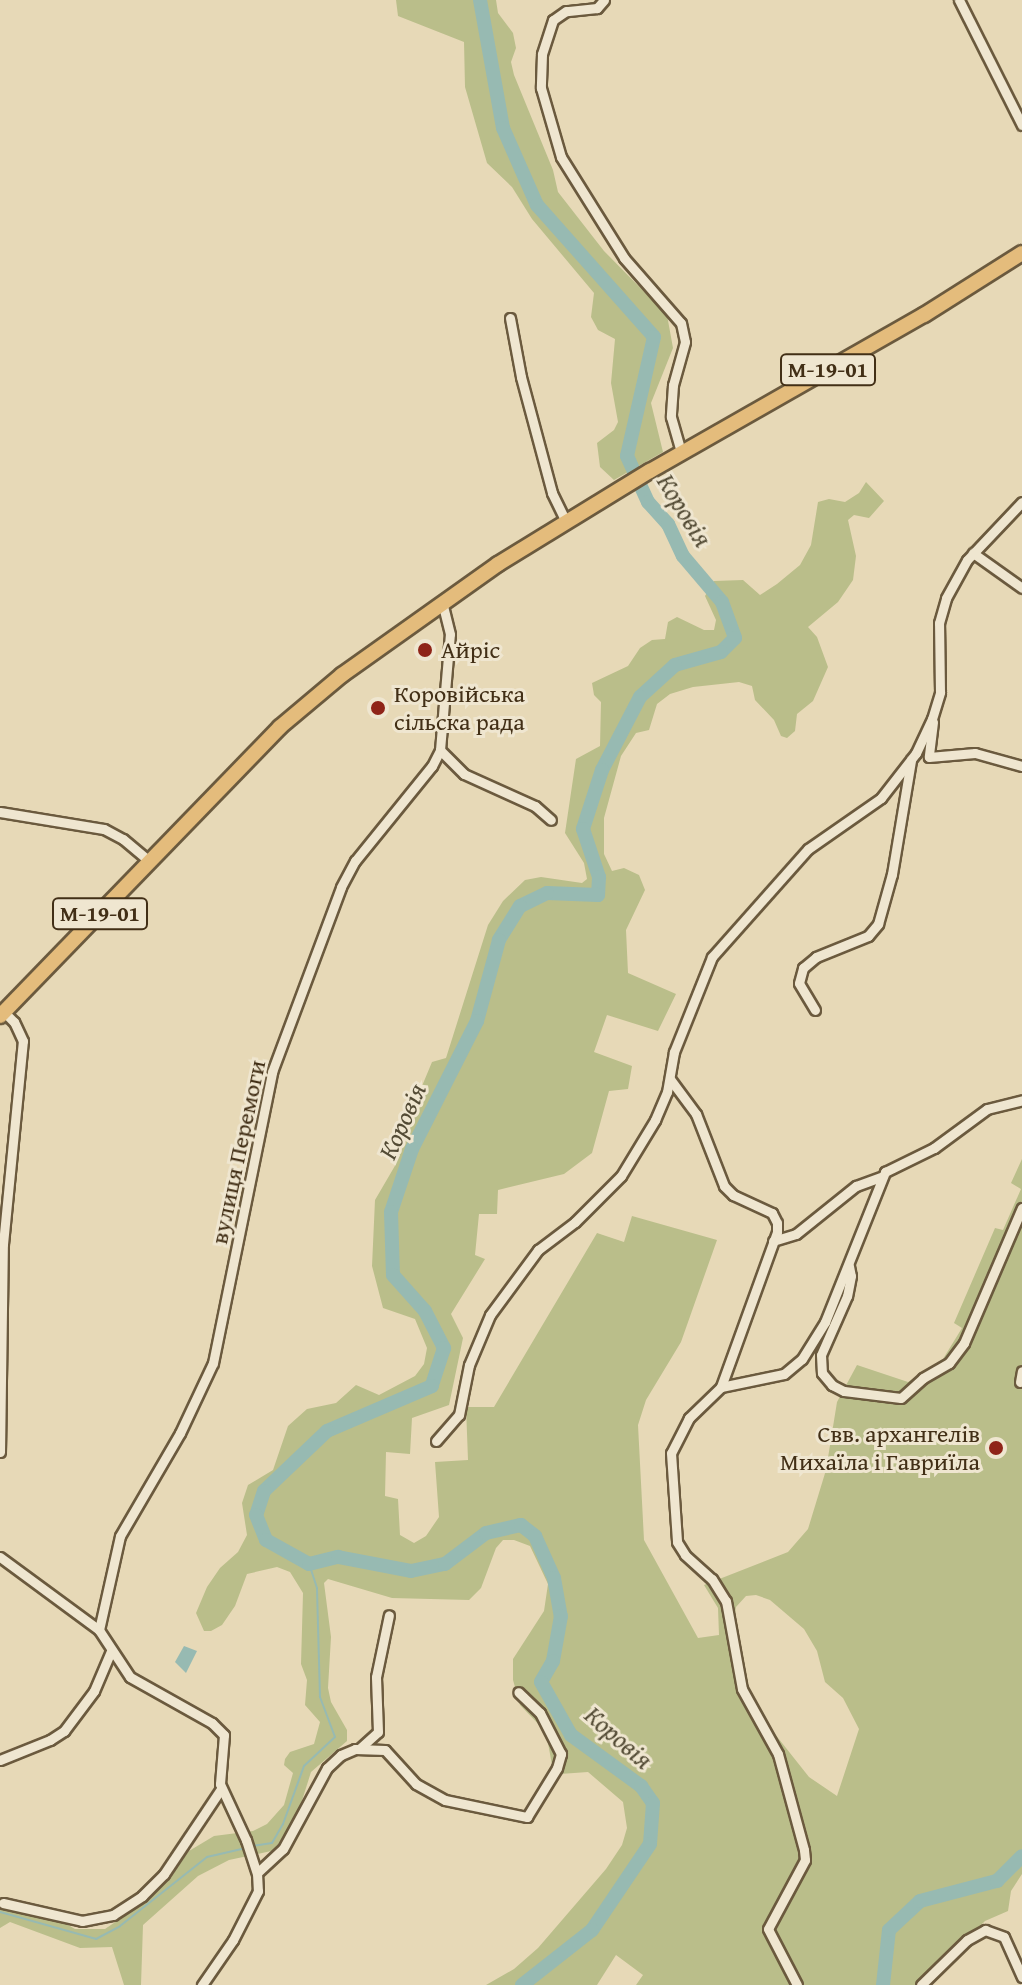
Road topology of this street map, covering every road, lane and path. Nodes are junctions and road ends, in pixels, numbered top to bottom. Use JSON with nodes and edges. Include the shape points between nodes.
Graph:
{"nodes":[{"id":1,"x":604,"y":0,"type":"edge"},
{"id":2,"x":959,"y":0,"type":"edge"},
{"id":3,"x":1022,"y":125,"type":"edge"},
{"id":4,"x":1022,"y":253,"type":"edge"},
{"id":5,"x":510,"y":318,"type":"dead end"},
{"id":6,"x":681,"y":453,"type":"junction"},
{"id":7,"x":1022,"y":502,"type":"edge"},
{"id":8,"x":566,"y":522,"type":"junction"},
{"id":9,"x":973,"y":553,"type":"junction"},
{"id":10,"x":1022,"y":588,"type":"edge"},
{"id":11,"x":442,"y":603,"type":"junction"},
{"id":12,"x":932,"y":719,"type":"junction"},
{"id":13,"x":440,"y":750,"type":"junction"},
{"id":14,"x":911,"y":760,"type":"junction"},
{"id":15,"x":1022,"y":766,"type":"edge"},
{"id":16,"x":0,"y":812,"type":"edge"},
{"id":17,"x":551,"y":820,"type":"dead end"},
{"id":18,"x":150,"y":862,"type":"junction"},
{"id":19,"x":815,"y":1010,"type":"dead end"},
{"id":20,"x":2,"y":1014,"type":"edge"},
{"id":21,"x":670,"y":1079,"type":"junction"},
{"id":22,"x":1022,"y":1100,"type":"edge"},
{"id":23,"x":881,"y":1177,"type":"junction"},
{"id":24,"x":1022,"y":1208,"type":"edge"},
{"id":25,"x":773,"y":1241,"type":"junction"},
{"id":26,"x":849,"y":1266,"type":"junction"},
{"id":27,"x":1022,"y":1371,"type":"edge"},
{"id":28,"x":1020,"y":1382,"type":"dead end"},
{"id":29,"x":721,"y":1387,"type":"junction"},
{"id":30,"x":436,"y":1441,"type":"dead end"},
{"id":31,"x":0,"y":1452,"type":"edge"},
{"id":32,"x":0,"y":1557,"type":"edge"},
{"id":33,"x":389,"y":1615,"type":"dead end"},
{"id":34,"x":99,"y":1630,"type":"junction"},
{"id":35,"x":111,"y":1651,"type":"junction"},
{"id":36,"x":518,"y":1692,"type":"dead end"},
{"id":37,"x":359,"y":1749,"type":"junction"},
{"id":38,"x":0,"y":1760,"type":"edge"},
{"id":39,"x":221,"y":1789,"type":"junction"},
{"id":40,"x":257,"y":1873,"type":"junction"},
{"id":41,"x":3,"y":1903,"type":"dead end"},
{"id":42,"x":1022,"y":1977,"type":"edge"},
{"id":43,"x":202,"y":1985,"type":"edge"},
{"id":44,"x":797,"y":1985,"type":"edge"},
{"id":45,"x":921,"y":1985,"type":"edge"}],
"edges":[{"from":1,"to":6,"type":"street","via":[[597,8],[566,11],[553,20],[542,54],[541,88],[561,157],[624,258],[681,323],[685,342],[671,409]]},
{"from":2,"to":3,"type":"street"},
{"from":4,"to":6,"type":"main road","number":"М-19-01"},
{"from":5,"to":8,"type":"street","via":[[552,493]]},
{"from":6,"to":8,"type":"main road","number":"М-19-01"},
{"from":7,"to":9,"type":"street"},
{"from":8,"to":11,"type":"main road","number":"М-19-01"},
{"from":9,"to":10,"type":"street"},
{"from":9,"to":12,"type":"street","via":[[942,609],[941,680]]},
{"from":11,"to":13,"type":"street","name":"вулиця Перемоги","via":[[450,638]]},
{"from":11,"to":18,"type":"main road","number":"М-19-01","via":[[280,727]]},
{"from":12,"to":14,"type":"street"},
{"from":12,"to":15,"type":"street","via":[[929,757],[975,753]]},
{"from":13,"to":17,"type":"street","via":[[464,774],[535,806]]},
{"from":13,"to":34,"type":"street","name":"вулиця Перемоги","via":[[345,878],[272,1072],[213,1363],[180,1433],[120,1536]]},
{"from":14,"to":19,"type":"street","via":[[878,924],[868,936],[816,957],[803,968],[799,983]]},
{"from":14,"to":21,"type":"street","via":[[881,798],[808,849],[717,951],[702,975],[674,1052]]},
{"from":16,"to":18,"type":"street","via":[[104,829]]},
{"from":18,"to":20,"type":"main road","number":"М-19-01"},
{"from":20,"to":31,"type":"street","via":[[17,1025],[23,1044],[3,1244]]},
{"from":21,"to":25,"type":"street","via":[[696,1114],[724,1186],[775,1217]]},
{"from":21,"to":30,"type":"street","via":[[658,1113],[624,1173],[535,1253],[490,1315],[469,1365],[459,1415]]},
{"from":22,"to":23,"type":"street","via":[[987,1109],[934,1148],[892,1166]]},
{"from":23,"to":25,"type":"street","via":[[856,1186],[796,1234]]},
{"from":23,"to":26,"type":"street"},
{"from":24,"to":26,"type":"street","via":[[964,1343],[949,1363],[919,1381],[907,1396],[847,1392],[822,1373],[821,1355],[847,1296]]},
{"from":25,"to":29,"type":"street"},
{"from":26,"to":29,"type":"street","via":[[822,1328],[795,1367]]},
{"from":27,"to":28,"type":"street"},
{"from":29,"to":44,"type":"street","via":[[689,1418],[672,1449],[676,1537],[726,1601],[742,1689],[773,1741],[789,1789],[805,1860],[768,1929]]},
{"from":32,"to":34,"type":"street"},
{"from":33,"to":37,"type":"street","via":[[376,1677],[378,1732]]},
{"from":34,"to":35,"type":"street"},
{"from":35,"to":38,"type":"street","via":[[94,1691],[64,1731]]},
{"from":35,"to":39,"type":"street","via":[[130,1677],[212,1723],[225,1740]]},
{"from":36,"to":37,"type":"street","via":[[544,1719],[561,1754],[527,1817],[445,1800],[416,1784],[385,1750]]},
{"from":37,"to":40,"type":"street","via":[[341,1755],[327,1768],[283,1849]]},
{"from":39,"to":40,"type":"street"},
{"from":39,"to":41,"type":"street","via":[[164,1874],[113,1915],[82,1921]]},
{"from":40,"to":43,"type":"street","via":[[258,1891],[250,1909]]},
{"from":42,"to":45,"type":"street","via":[[1004,1937],[985,1930],[970,1936]]}]}
